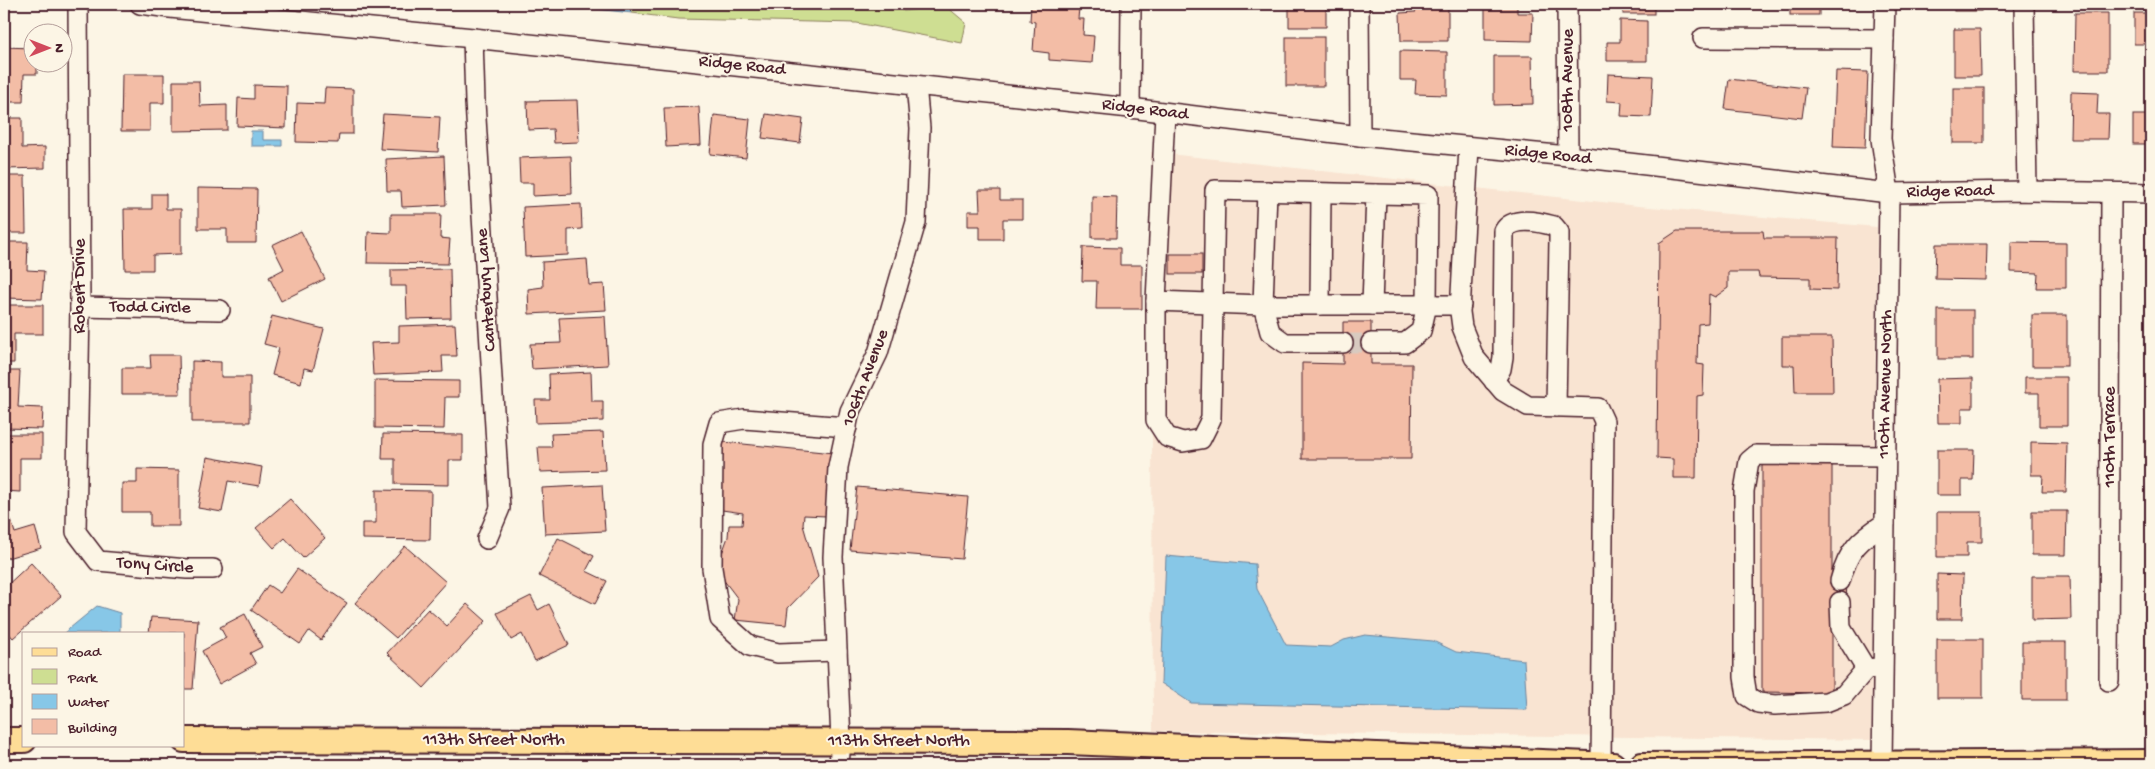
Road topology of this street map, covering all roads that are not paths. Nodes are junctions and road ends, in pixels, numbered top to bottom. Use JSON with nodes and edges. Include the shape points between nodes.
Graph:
{"nodes":[{"id":1,"x":78,"y":4,"type":"edge"},
{"id":2,"x":140,"y":4,"type":"edge"},
{"id":3,"x":1131,"y":4,"type":"edge"},
{"id":4,"x":1359,"y":4,"type":"edge"},
{"id":5,"x":1567,"y":4,"type":"edge"},
{"id":6,"x":1885,"y":4,"type":"edge"},
{"id":7,"x":2024,"y":4,"type":"edge"},
{"id":8,"x":473,"y":38,"type":"junction"},
{"id":9,"x":1703,"y":38,"type":"dead end"},
{"id":10,"x":1884,"y":39,"type":"junction"},
{"id":11,"x":916,"y":85,"type":"junction"},
{"id":12,"x":1130,"y":108,"type":"junction"},
{"id":13,"x":1165,"y":112,"type":"junction"},
{"id":14,"x":1360,"y":136,"type":"junction"},
{"id":15,"x":1468,"y":147,"type":"junction"},
{"id":16,"x":1568,"y":156,"type":"junction"},
{"id":17,"x":1267,"y":190,"type":"junction"},
{"id":18,"x":2027,"y":191,"type":"junction"},
{"id":19,"x":1321,"y":192,"type":"junction"},
{"id":20,"x":1889,"y":193,"type":"junction"},
{"id":21,"x":2112,"y":193,"type":"junction"},
{"id":22,"x":2151,"y":193,"type":"edge"},
{"id":23,"x":1376,"y":194,"type":"junction"},
{"id":24,"x":1156,"y":301,"type":"junction"},
{"id":25,"x":1214,"y":303,"type":"junction"},
{"id":26,"x":1320,"y":305,"type":"junction"},
{"id":27,"x":1372,"y":305,"type":"junction"},
{"id":28,"x":1427,"y":305,"type":"junction"},
{"id":29,"x":1461,"y":305,"type":"junction"},
{"id":30,"x":1263,"y":306,"type":"junction"},
{"id":31,"x":80,"y":307,"type":"junction"},
{"id":32,"x":220,"y":310,"type":"dead end"},
{"id":33,"x":1343,"y":343,"type":"tunnel mouth"},
{"id":34,"x":1371,"y":343,"type":"tunnel mouth"},
{"id":35,"x":1494,"y":381,"type":"junction"},
{"id":36,"x":1556,"y":406,"type":"junction"},
{"id":37,"x":846,"y":426,"type":"junction"},
{"id":38,"x":1886,"y":456,"type":"junction"},
{"id":39,"x":1885,"y":523,"type":"junction"},
{"id":40,"x":487,"y":539,"type":"dead end"},
{"id":41,"x":98,"y":562,"type":"joint"},
{"id":42,"x":213,"y":569,"type":"dead end"},
{"id":43,"x":1840,"y":581,"type":"dead end"},
{"id":44,"x":1840,"y":602,"type":"dead end"},
{"id":45,"x":837,"y":651,"type":"junction"},
{"id":46,"x":1874,"y":668,"type":"junction"},
{"id":47,"x":2109,"y":681,"type":"dead end"},
{"id":48,"x":4,"y":740,"type":"edge"},
{"id":49,"x":22,"y":740,"type":"edge"},
{"id":50,"x":185,"y":740,"type":"edge"},
{"id":51,"x":841,"y":740,"type":"junction"},
{"id":52,"x":2151,"y":762,"type":"edge"},
{"id":53,"x":1882,"y":764,"type":"edge"},
{"id":54,"x":839,"y":765,"type":"edge"},
{"id":55,"x":1601,"y":765,"type":"edge"},
{"id":56,"x":1613,"y":765,"type":"edge"},
{"id":57,"x":1642,"y":765,"type":"edge"}],
"edges":[{"from":1,"to":31,"type":"street","name":"Robert Drive"},
{"from":2,"to":8,"type":"street","name":"Ridge Road"},
{"from":3,"to":12,"type":"street"},
{"from":4,"to":14,"type":"street"},
{"from":5,"to":16,"type":"street","name":"108th Avenue"},
{"from":6,"to":10,"type":"street","name":"110th Avenue North"},
{"from":7,"to":18,"type":"street"},
{"from":8,"to":11,"type":"street","name":"Ridge Road"},
{"from":8,"to":40,"type":"street","name":"Canterbury Lane","via":[[500,508]]},
{"from":9,"to":10,"type":"street"},
{"from":10,"to":20,"type":"street","name":"110th Avenue North","via":[[1881,139]]},
{"from":11,"to":12,"type":"street","name":"Ridge Road"},
{"from":11,"to":37,"type":"street","name":"106th Avenue","via":[[920,128],[916,222],[878,353]]},
{"from":12,"to":13,"type":"street","name":"Ridge Road"},
{"from":13,"to":14,"type":"street","name":"Ridge Road"},
{"from":13,"to":24,"type":"street"},
{"from":14,"to":15,"type":"street","name":"Ridge Road"},
{"from":15,"to":16,"type":"street","name":"Ridge Road"},
{"from":15,"to":29,"type":"street"},
{"from":16,"to":20,"type":"street","name":"Ridge Road"},
{"from":17,"to":19,"type":"street"},
{"from":17,"to":25,"type":"street","via":[[1216,190]]},
{"from":17,"to":30,"type":"street"},
{"from":18,"to":20,"type":"street","name":"Ridge Road"},
{"from":18,"to":21,"type":"street","name":"Ridge Road"},
{"from":19,"to":23,"type":"street"},
{"from":19,"to":26,"type":"street"},
{"from":20,"to":38,"type":"street","name":"110th Avenue North"},
{"from":21,"to":22,"type":"street","name":"Ridge Road"},
{"from":21,"to":47,"type":"street","name":"110th Terrace"},
{"from":23,"to":27,"type":"street"},
{"from":23,"to":28,"type":"street","via":[[1428,195]]},
{"from":24,"to":25,"type":"street"},
{"from":24,"to":25,"type":"street","via":[[1156,420],[1167,437],[1183,442],[1201,439],[1211,419]]},
{"from":25,"to":30,"type":"street"},
{"from":26,"to":27,"type":"street"},
{"from":26,"to":30,"type":"street"},
{"from":27,"to":28,"type":"street"},
{"from":28,"to":29,"type":"street"},
{"from":28,"to":34,"type":"street","via":[[1421,331],[1405,343]]},
{"from":29,"to":35,"type":"street","via":[[1462,327],[1474,357]]},
{"from":30,"to":33,"type":"street","via":[[1270,332],[1286,343]]},
{"from":31,"to":32,"type":"street","name":"Todd Circle"},
{"from":31,"to":41,"type":"street","name":"Robert Drive","via":[[76,532]]},
{"from":35,"to":36,"type":"street","via":[[1503,391],[1528,406]]},
{"from":35,"to":36,"type":"street","via":[[1503,357],[1504,230],[1514,221],[1554,226],[1559,232]]},
{"from":36,"to":55,"type":"street","via":[[1598,408],[1604,421]]},
{"from":37,"to":45,"type":"street","name":"106th Avenue","via":[[838,467],[833,557]]},
{"from":37,"to":45,"type":"street","via":[[744,419],[719,423],[713,444],[712,568],[720,619],[750,646],[778,652]]},
{"from":38,"to":39,"type":"street","name":"110th Avenue North"},
{"from":38,"to":46,"type":"street","via":[[1756,455],[1749,461],[1744,491],[1744,677],[1747,696],[1758,703],[1775,705],[1826,702],[1844,695]]},
{"from":39,"to":43,"type":"street","via":[[1862,538],[1844,563]]},
{"from":39,"to":46,"type":"street","name":"110th Avenue North"},
{"from":41,"to":42,"type":"street","name":"Tony Circle"},
{"from":44,"to":46,"type":"street","via":[[1841,628]]},
{"from":45,"to":51,"type":"street","name":"106th Avenue"},
{"from":46,"to":53,"type":"street","name":"110th Avenue North"},
{"from":48,"to":49,"type":"main road"},
{"from":50,"to":51,"type":"main road","name":"113th Street North"},
{"from":51,"to":54,"type":"street","name":"106th Avenue"},
{"from":51,"to":55,"type":"main road","name":"113th Street North","via":[[1068,742]]},
{"from":52,"to":53,"type":"main road"},
{"from":53,"to":57,"type":"main road"},
{"from":55,"to":56,"type":"main road","name":"113th Street North"}]}
